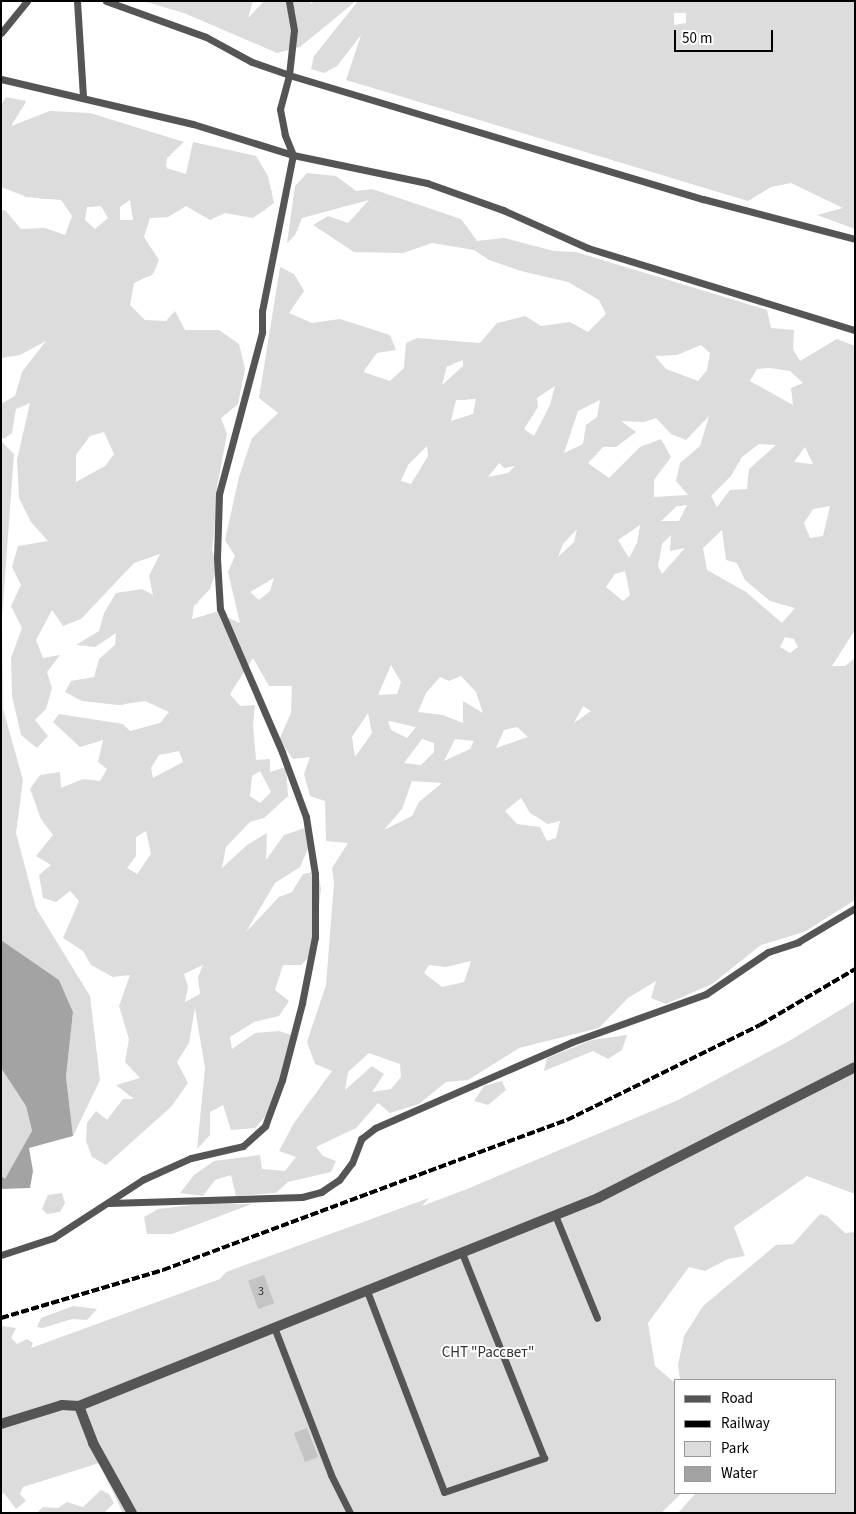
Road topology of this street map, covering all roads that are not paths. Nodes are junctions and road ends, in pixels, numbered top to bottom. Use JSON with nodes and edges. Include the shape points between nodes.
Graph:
{"nodes":[{"id":1,"x":27,"y":1,"type":"edge"},
{"id":2,"x":76,"y":1,"type":"edge"},
{"id":3,"x":106,"y":1,"type":"edge"},
{"id":4,"x":289,"y":1,"type":"edge"},
{"id":5,"x":1,"y":33,"type":"edge"},
{"id":6,"x":289,"y":75,"type":"junction"},
{"id":7,"x":1,"y":79,"type":"edge"},
{"id":8,"x":83,"y":97,"type":"junction"},
{"id":9,"x":292,"y":155,"type":"junction"},
{"id":10,"x":855,"y":239,"type":"edge"},
{"id":11,"x":855,"y":330,"type":"edge"},
{"id":12,"x":855,"y":908,"type":"edge"},
{"id":13,"x":855,"y":1067,"type":"edge"},
{"id":14,"x":109,"y":1203,"type":"junction"},
{"id":15,"x":555,"y":1215,"type":"junction"},
{"id":16,"x":462,"y":1253,"type":"junction"},
{"id":17,"x":1,"y":1255,"type":"edge"},
{"id":18,"x":367,"y":1291,"type":"junction"},
{"id":19,"x":597,"y":1318,"type":"dead end"},
{"id":20,"x":274,"y":1327,"type":"junction"},
{"id":21,"x":79,"y":1406,"type":"junction"},
{"id":22,"x":1,"y":1424,"type":"edge"},
{"id":23,"x":132,"y":1513,"type":"edge"},
{"id":24,"x":350,"y":1513,"type":"edge"}],
"edges":[{"from":1,"to":5,"type":"lane"},
{"from":2,"to":8,"type":"lane"},
{"from":3,"to":6,"type":"lane","via":[[206,37],[252,62]]},
{"from":4,"to":6,"type":"lane","via":[[294,30]]},
{"from":6,"to":9,"type":"lane","via":[[280,109]]},
{"from":6,"to":10,"type":"lane","via":[[702,199]]},
{"from":7,"to":8,"type":"lane"},
{"from":8,"to":9,"type":"lane","via":[[193,124]]},
{"from":9,"to":11,"type":"lane","via":[[427,184],[503,210],[588,248]]},
{"from":9,"to":14,"type":"lane","via":[[262,311],[262,332],[219,494],[217,558],[220,610],[306,817],[315,874],[315,937],[282,1080],[265,1126],[243,1146],[191,1158],[144,1179]]},
{"from":12,"to":14,"type":"lane","via":[[798,942],[768,952],[706,994],[572,1042],[375,1128],[361,1139],[352,1163],[339,1180],[321,1192],[302,1197]]},
{"from":13,"to":15,"type":"street","via":[[598,1198]]},
{"from":14,"to":17,"type":"lane","via":[[53,1238]]},
{"from":15,"to":16,"type":"street"},
{"from":15,"to":19,"type":"lane"},
{"from":16,"to":18,"type":"street"},
{"from":16,"to":18,"type":"lane","via":[[544,1458],[444,1492]]},
{"from":18,"to":20,"type":"street"},
{"from":20,"to":21,"type":"street"},
{"from":20,"to":24,"type":"lane","via":[[331,1475]]},
{"from":21,"to":22,"type":"street","via":[[62,1406]]},
{"from":21,"to":23,"type":"street","via":[[93,1443]]}]}
